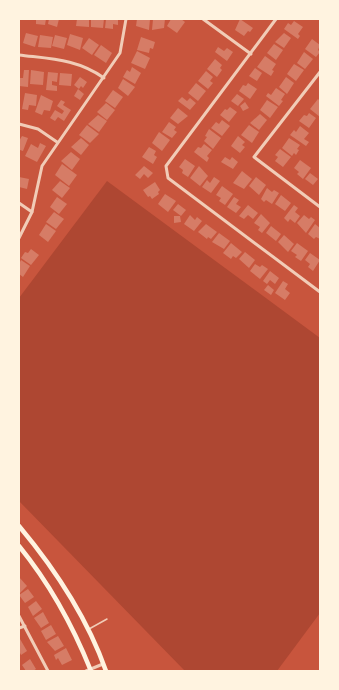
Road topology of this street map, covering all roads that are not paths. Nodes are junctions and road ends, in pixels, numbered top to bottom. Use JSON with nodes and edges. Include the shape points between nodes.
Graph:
{"nodes":[{"id":1,"x":126,"y":19,"type":"edge"},
{"id":2,"x":203,"y":19,"type":"edge"},
{"id":3,"x":276,"y":19,"type":"edge"},
{"id":4,"x":251,"y":54,"type":"junction"},
{"id":5,"x":19,"y":55,"type":"edge"},
{"id":6,"x":320,"y":72,"type":"edge"},
{"id":7,"x":104,"y":78,"type":"junction"},
{"id":8,"x":19,"y":124,"type":"edge"},
{"id":9,"x":57,"y":142,"type":"junction"},
{"id":10,"x":19,"y":203,"type":"edge"},
{"id":11,"x":320,"y":207,"type":"edge"},
{"id":12,"x":32,"y":212,"type":"junction"},
{"id":13,"x":19,"y":238,"type":"edge"},
{"id":14,"x":320,"y":292,"type":"edge"},
{"id":15,"x":19,"y":526,"type":"edge"},
{"id":16,"x":19,"y":546,"type":"edge"},
{"id":17,"x":19,"y":616,"type":"edge"},
{"id":18,"x":107,"y":619,"type":"dead end"},
{"id":19,"x":25,"y":626,"type":"junction"},
{"id":20,"x":19,"y":628,"type":"edge"},
{"id":21,"x":88,"y":629,"type":"junction"},
{"id":22,"x":103,"y":664,"type":"junction"},
{"id":23,"x":89,"y":670,"type":"edge"},
{"id":24,"x":48,"y":671,"type":"edge"},
{"id":25,"x":106,"y":671,"type":"edge"}],
"edges":[{"from":1,"to":7,"type":"street","via":[[120,53]]},
{"from":2,"to":4,"type":"street"},
{"from":3,"to":4,"type":"street"},
{"from":4,"to":14,"type":"street","via":[[166,166],[168,178]]},
{"from":5,"to":7,"type":"street","via":[[72,61]]},
{"from":6,"to":11,"type":"street","via":[[254,157]]},
{"from":7,"to":9,"type":"street"},
{"from":8,"to":9,"type":"street","via":[[38,129]]},
{"from":9,"to":12,"type":"street","via":[[42,166]]},
{"from":10,"to":12,"type":"street"},
{"from":12,"to":13,"type":"street"},
{"from":15,"to":21,"type":"main road","via":[[43,555]]},
{"from":16,"to":23,"type":"main road","via":[[61,606],[83,650]]},
{"from":17,"to":19,"type":"street"},
{"from":18,"to":21,"type":"lane"},
{"from":19,"to":20,"type":"street"},
{"from":19,"to":24,"type":"street"},
{"from":21,"to":22,"type":"main road"},
{"from":22,"to":23,"type":"street"},
{"from":22,"to":25,"type":"main road"}]}
